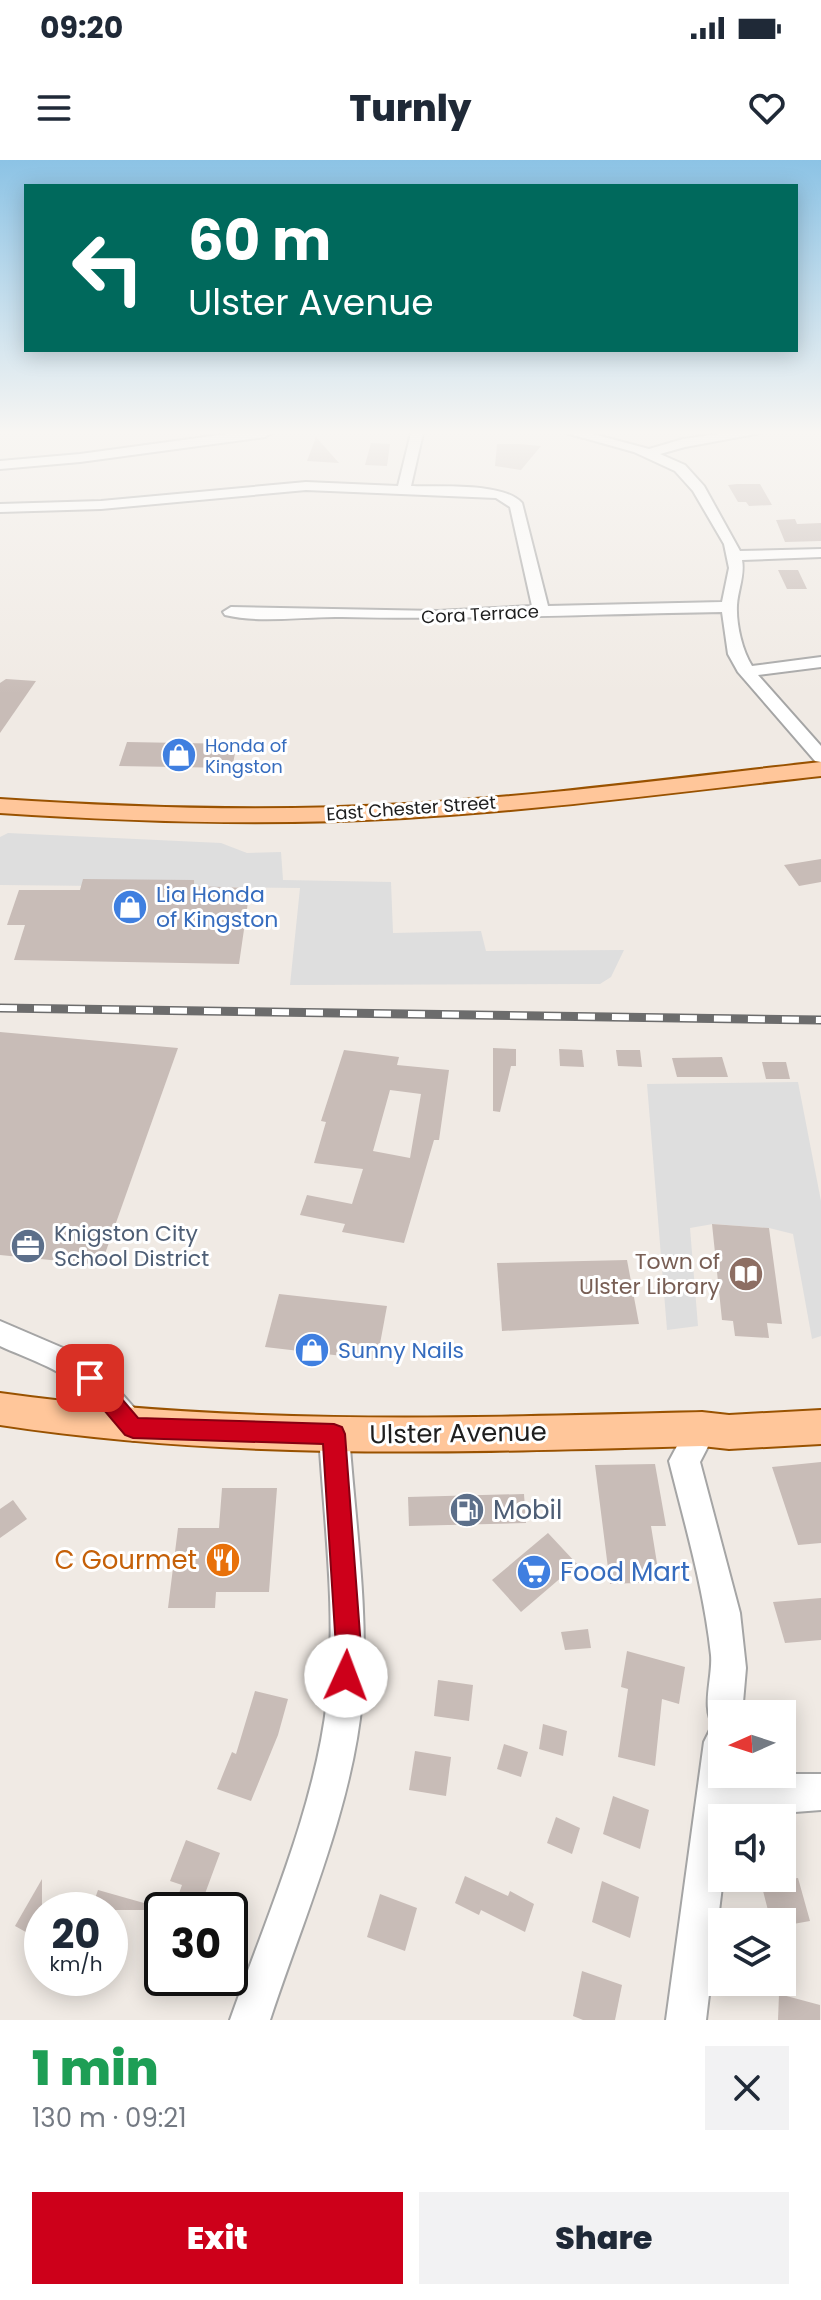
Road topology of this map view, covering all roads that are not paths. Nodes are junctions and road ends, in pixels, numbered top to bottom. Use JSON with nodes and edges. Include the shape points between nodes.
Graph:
{"nodes":[{"id":1,"x":520,"y":520,"type":"edge"},
{"id":2,"x":719,"y":520,"type":"edge"},
{"id":3,"x":821,"y":553,"type":"edge"},
{"id":4,"x":735,"y":556,"type":"junction"},
{"id":5,"x":729,"y":607,"type":"junction"},
{"id":6,"x":541,"y":610,"type":"junction"},
{"id":7,"x":231,"y":612,"type":"dead end"},
{"id":8,"x":821,"y":662,"type":"edge"},
{"id":9,"x":746,"y":672,"type":"junction"},
{"id":10,"x":821,"y":757,"type":"edge"},
{"id":11,"x":821,"y":769,"type":"edge"},
{"id":12,"x":0,"y":806,"type":"edge"},
{"id":13,"x":0,"y":1333,"type":"edge"},
{"id":14,"x":0,"y":1409,"type":"edge"},
{"id":15,"x":821,"y":1427,"type":"edge"},
{"id":16,"x":133,"y":1428,"type":"junction"},
{"id":17,"x":702,"y":1429,"type":"junction"},
{"id":18,"x":334,"y":1434,"type":"junction"},
{"id":19,"x":726,"y":1700,"type":"edge"},
{"id":20,"x":717,"y":1788,"type":"edge"},
{"id":21,"x":743,"y":1788,"type":"edge"},
{"id":22,"x":821,"y":1792,"type":"edge"},
{"id":23,"x":250,"y":2020,"type":"edge"},
{"id":24,"x":686,"y":2020,"type":"edge"}],
"edges":[{"from":1,"to":6,"type":"street"},
{"from":2,"to":4,"type":"street"},
{"from":3,"to":4,"type":"street"},
{"from":4,"to":5,"type":"street"},
{"from":5,"to":6,"type":"street","name":"Cora Terrace"},
{"from":5,"to":9,"type":"street","via":[[736,654]]},
{"from":6,"to":7,"type":"street","name":"Cora Terrace","via":[[443,617]]},
{"from":8,"to":9,"type":"street"},
{"from":9,"to":10,"type":"street"},
{"from":11,"to":12,"type":"main road","name":"East Chester Street","via":[[344,814],[115,814]]},
{"from":13,"to":16,"type":"street","via":[[90,1378]]},
{"from":14,"to":16,"type":"main road","name":"Ulster Avenue"},
{"from":15,"to":17,"type":"main road","name":"Ulster Avenue"},
{"from":16,"to":18,"type":"main road","name":"Ulster Avenue"},
{"from":17,"to":18,"type":"main road","name":"Ulster Avenue"},
{"from":17,"to":19,"type":"street","via":[[684,1461],[723,1613]]},
{"from":18,"to":23,"type":"street","via":[[348,1648],[344,1704],[325,1800]]},
{"from":20,"to":24,"type":"street"},
{"from":21,"to":22,"type":"street"}]}
